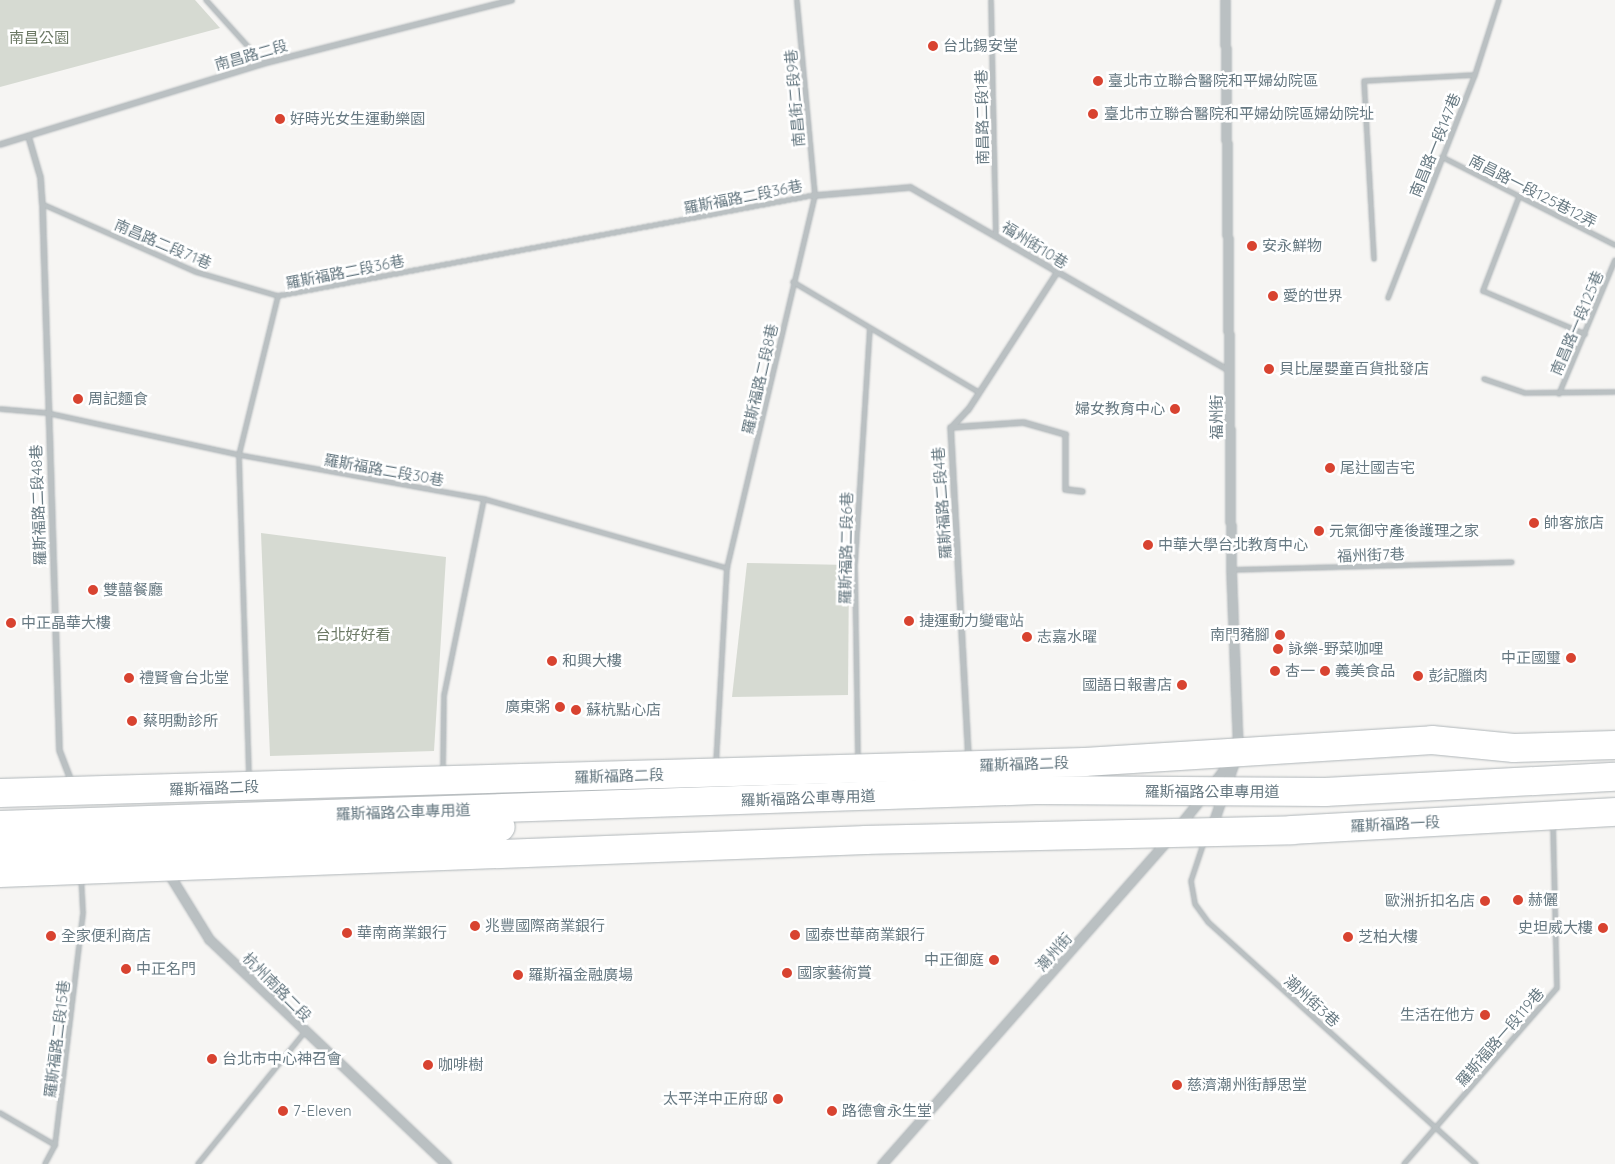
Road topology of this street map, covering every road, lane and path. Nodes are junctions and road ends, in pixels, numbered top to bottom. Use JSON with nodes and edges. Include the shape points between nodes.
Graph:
{"nodes":[{"id":1,"x":206,"y":0,"type":"edge"},
{"id":2,"x":511,"y":0,"type":"edge"},
{"id":3,"x":797,"y":0,"type":"edge"},
{"id":4,"x":991,"y":0,"type":"edge"},
{"id":5,"x":1226,"y":0,"type":"edge"},
{"id":6,"x":1499,"y":0,"type":"edge"},
{"id":7,"x":263,"y":63,"type":"junction"},
{"id":8,"x":1475,"y":75,"type":"junction"},
{"id":9,"x":28,"y":136,"type":"junction"},
{"id":10,"x":0,"y":144,"type":"edge"},
{"id":11,"x":1442,"y":157,"type":"junction"},
{"id":12,"x":815,"y":195,"type":"junction"},
{"id":13,"x":1519,"y":197,"type":"junction"},
{"id":14,"x":42,"y":204,"type":"junction"},
{"id":15,"x":996,"y":234,"type":"junction"},
{"id":16,"x":1615,"y":245,"type":"edge"},
{"id":17,"x":1374,"y":258,"type":"dead end"},
{"id":18,"x":1615,"y":260,"type":"edge"},
{"id":19,"x":1056,"y":273,"type":"junction"},
{"id":20,"x":793,"y":282,"type":"junction"},
{"id":21,"x":278,"y":296,"type":"junction"},
{"id":22,"x":1388,"y":298,"type":"dead end"},
{"id":23,"x":870,"y":328,"type":"junction"},
{"id":24,"x":1585,"y":334,"type":"junction"},
{"id":25,"x":1230,"y":371,"type":"junction"},
{"id":26,"x":1484,"y":379,"type":"dead end"},
{"id":27,"x":978,"y":392,"type":"junction"},
{"id":28,"x":1615,"y":392,"type":"edge"},
{"id":29,"x":1559,"y":394,"type":"junction"},
{"id":30,"x":0,"y":408,"type":"edge"},
{"id":31,"x":47,"y":413,"type":"junction"},
{"id":32,"x":950,"y":428,"type":"junction"},
{"id":33,"x":239,"y":455,"type":"junction"},
{"id":34,"x":1082,"y":491,"type":"dead end"},
{"id":35,"x":484,"y":499,"type":"junction"},
{"id":36,"x":1512,"y":562,"type":"dead end"},
{"id":37,"x":727,"y":568,"type":"junction"},
{"id":38,"x":1231,"y":570,"type":"junction"},
{"id":39,"x":1615,"y":745,"type":"edge"},
{"id":40,"x":1238,"y":751,"type":"junction"},
{"id":41,"x":968,"y":765,"type":"junction"},
{"id":42,"x":858,"y":769,"type":"junction"},
{"id":43,"x":716,"y":773,"type":"junction"},
{"id":44,"x":1615,"y":776,"type":"edge"},
{"id":45,"x":442,"y":781,"type":"junction"},
{"id":46,"x":249,"y":787,"type":"junction"},
{"id":47,"x":0,"y":793,"type":"edge"},
{"id":48,"x":1210,"y":807,"type":"junction"},
{"id":49,"x":1615,"y":812,"type":"edge"},
{"id":50,"x":1553,"y":814,"type":"junction"},
{"id":51,"x":0,"y":825,"type":"edge"},
{"id":52,"x":162,"y":828,"type":"junction"},
{"id":53,"x":1175,"y":830,"type":"junction"},
{"id":54,"x":1292,"y":830,"type":"joint"},
{"id":55,"x":78,"y":833,"type":"junction"},
{"id":56,"x":0,"y":847,"type":"edge"},
{"id":57,"x":0,"y":873,"type":"edge"},
{"id":58,"x":304,"y":1033,"type":"junction"},
{"id":59,"x":0,"y":1113,"type":"edge"},
{"id":60,"x":1435,"y":1129,"type":"junction"},
{"id":61,"x":55,"y":1145,"type":"junction"},
{"id":62,"x":45,"y":1164,"type":"edge"},
{"id":63,"x":198,"y":1164,"type":"edge"},
{"id":64,"x":446,"y":1164,"type":"edge"},
{"id":65,"x":882,"y":1164,"type":"edge"},
{"id":66,"x":1404,"y":1164,"type":"edge"},
{"id":67,"x":1476,"y":1164,"type":"edge"}],
"edges":[{"from":1,"to":7,"type":"lane"},
{"from":2,"to":7,"type":"street","name":"南昌路二段"},
{"from":3,"to":12,"type":"lane","name":"南昌街二段9巷"},
{"from":4,"to":15,"type":"lane","name":"南昌路二段1巷"},
{"from":5,"to":25,"type":"street","name":"福州街"},
{"from":6,"to":8,"type":"lane","name":"南昌路一段147巷"},
{"from":7,"to":9,"type":"street","name":"南昌路二段"},
{"from":8,"to":11,"type":"lane","name":"南昌路一段147巷"},
{"from":8,"to":17,"type":"lane","via":[[1364,81]]},
{"from":9,"to":10,"type":"street","name":"南昌路二段"},
{"from":9,"to":14,"type":"street","name":"羅斯福路二段48巷","via":[[40,176]]},
{"from":11,"to":13,"type":"lane","name":"南昌路一段125巷12弄"},
{"from":11,"to":22,"type":"lane","name":"南昌路一段147巷"},
{"from":12,"to":15,"type":"street","name":"福州街10巷","via":[[910,187]]},
{"from":12,"to":20,"type":"lane","name":"羅斯福路二段8巷"},
{"from":12,"to":21,"type":"lane","name":"羅斯福路二段36巷"},
{"from":13,"to":16,"type":"lane","name":"南昌路一段125巷12弄"},
{"from":13,"to":24,"type":"lane","via":[[1483,291]]},
{"from":14,"to":21,"type":"lane","name":"南昌路二段71巷","via":[[196,272]]},
{"from":14,"to":31,"type":"street","name":"羅斯福路二段48巷"},
{"from":15,"to":19,"type":"street","name":"福州街10巷"},
{"from":18,"to":24,"type":"lane","name":"南昌路一段125巷"},
{"from":19,"to":25,"type":"street","name":"福州街10巷"},
{"from":19,"to":27,"type":"street","name":"羅斯福路二段4巷"},
{"from":20,"to":23,"type":"lane"},
{"from":20,"to":37,"type":"lane","name":"羅斯福路二段8巷"},
{"from":21,"to":33,"type":"lane","name":"羅斯福路二段36巷"},
{"from":23,"to":27,"type":"lane"},
{"from":23,"to":42,"type":"lane","name":"羅斯福路二段6巷","via":[[855,565]]},
{"from":24,"to":29,"type":"lane","name":"南昌路一段125巷"},
{"from":25,"to":38,"type":"street","name":"福州街"},
{"from":26,"to":29,"type":"lane","via":[[1524,393]]},
{"from":27,"to":32,"type":"street","name":"羅斯福路二段4巷"},
{"from":28,"to":29,"type":"lane"},
{"from":30,"to":31,"type":"lane","name":"羅斯福路二段30巷"},
{"from":31,"to":33,"type":"lane","name":"羅斯福路二段30巷"},
{"from":31,"to":55,"type":"street","name":"羅斯福路二段48巷","via":[[59,750]]},
{"from":32,"to":34,"type":"street","via":[[1023,422],[1065,434],[1065,489]]},
{"from":32,"to":41,"type":"street","name":"羅斯福路二段4巷"},
{"from":33,"to":35,"type":"lane","name":"羅斯福路二段30巷"},
{"from":33,"to":46,"type":"lane","name":"羅斯福路二段36巷"},
{"from":35,"to":37,"type":"lane"},
{"from":35,"to":45,"type":"lane","via":[[444,696]]},
{"from":36,"to":38,"type":"lane","name":"福州街7巷"},
{"from":37,"to":43,"type":"lane","name":"羅斯福路二段8巷"},
{"from":38,"to":40,"type":"street","name":"福州街"},
{"from":39,"to":40,"type":"main road","via":[[1514,748],[1432,740]]},
{"from":40,"to":41,"type":"main road","name":"羅斯福路二段"},
{"from":40,"to":48,"type":"street","name":"福州街"},
{"from":40,"to":48,"type":"street"},
{"from":41,"to":42,"type":"main road","name":"羅斯福路二段"},
{"from":42,"to":43,"type":"main road","name":"羅斯福路二段"},
{"from":43,"to":45,"type":"main road","name":"羅斯福路二段"},
{"from":44,"to":48,"type":"main road","name":"羅斯福路公車專用道","via":[[1325,792]]},
{"from":45,"to":46,"type":"main road","name":"羅斯福路二段"},
{"from":46,"to":52,"type":"main road","name":"羅斯福路二段"},
{"from":47,"to":55,"type":"main road","name":"羅斯福路二段"},
{"from":48,"to":52,"type":"main road","name":"羅斯福路公車專用道","via":[[1036,790]]},
{"from":48,"to":53,"type":"main road"},
{"from":48,"to":54,"type":"main road","name":"羅斯福路公車專用道"},
{"from":48,"to":60,"type":"lane","name":"潮州街3巷","via":[[1191,881],[1195,904],[1208,922]]},
{"from":49,"to":50,"type":"main road","name":"羅斯福路一段"},
{"from":50,"to":54,"type":"main road","name":"羅斯福路一段"},
{"from":50,"to":60,"type":"lane","name":"羅斯福路一段119巷","via":[[1557,988]]},
{"from":51,"to":55,"type":"main road"},
{"from":52,"to":53,"type":"main road","name":"羅斯福路二段"},
{"from":52,"to":55,"type":"main road","name":"羅斯福路二段"},
{"from":52,"to":55,"type":"main road","name":"羅斯福路二段"},
{"from":52,"to":58,"type":"street","name":"杭州南路二段","via":[[209,939]]},
{"from":53,"to":65,"type":"street","name":"潮州街","via":[[1136,880]]},
{"from":55,"to":56,"type":"main road"},
{"from":55,"to":57,"type":"main road","name":"羅斯福路二段"},
{"from":55,"to":61,"type":"lane","name":"羅斯福路二段15巷","via":[[84,912]]},
{"from":58,"to":63,"type":"lane"},
{"from":58,"to":64,"type":"street","name":"杭州南路二段"},
{"from":59,"to":61,"type":"lane"},
{"from":60,"to":66,"type":"lane","name":"羅斯福路一段119巷"},
{"from":60,"to":67,"type":"lane","name":"潮州街3巷"},
{"from":61,"to":62,"type":"lane"}]}
